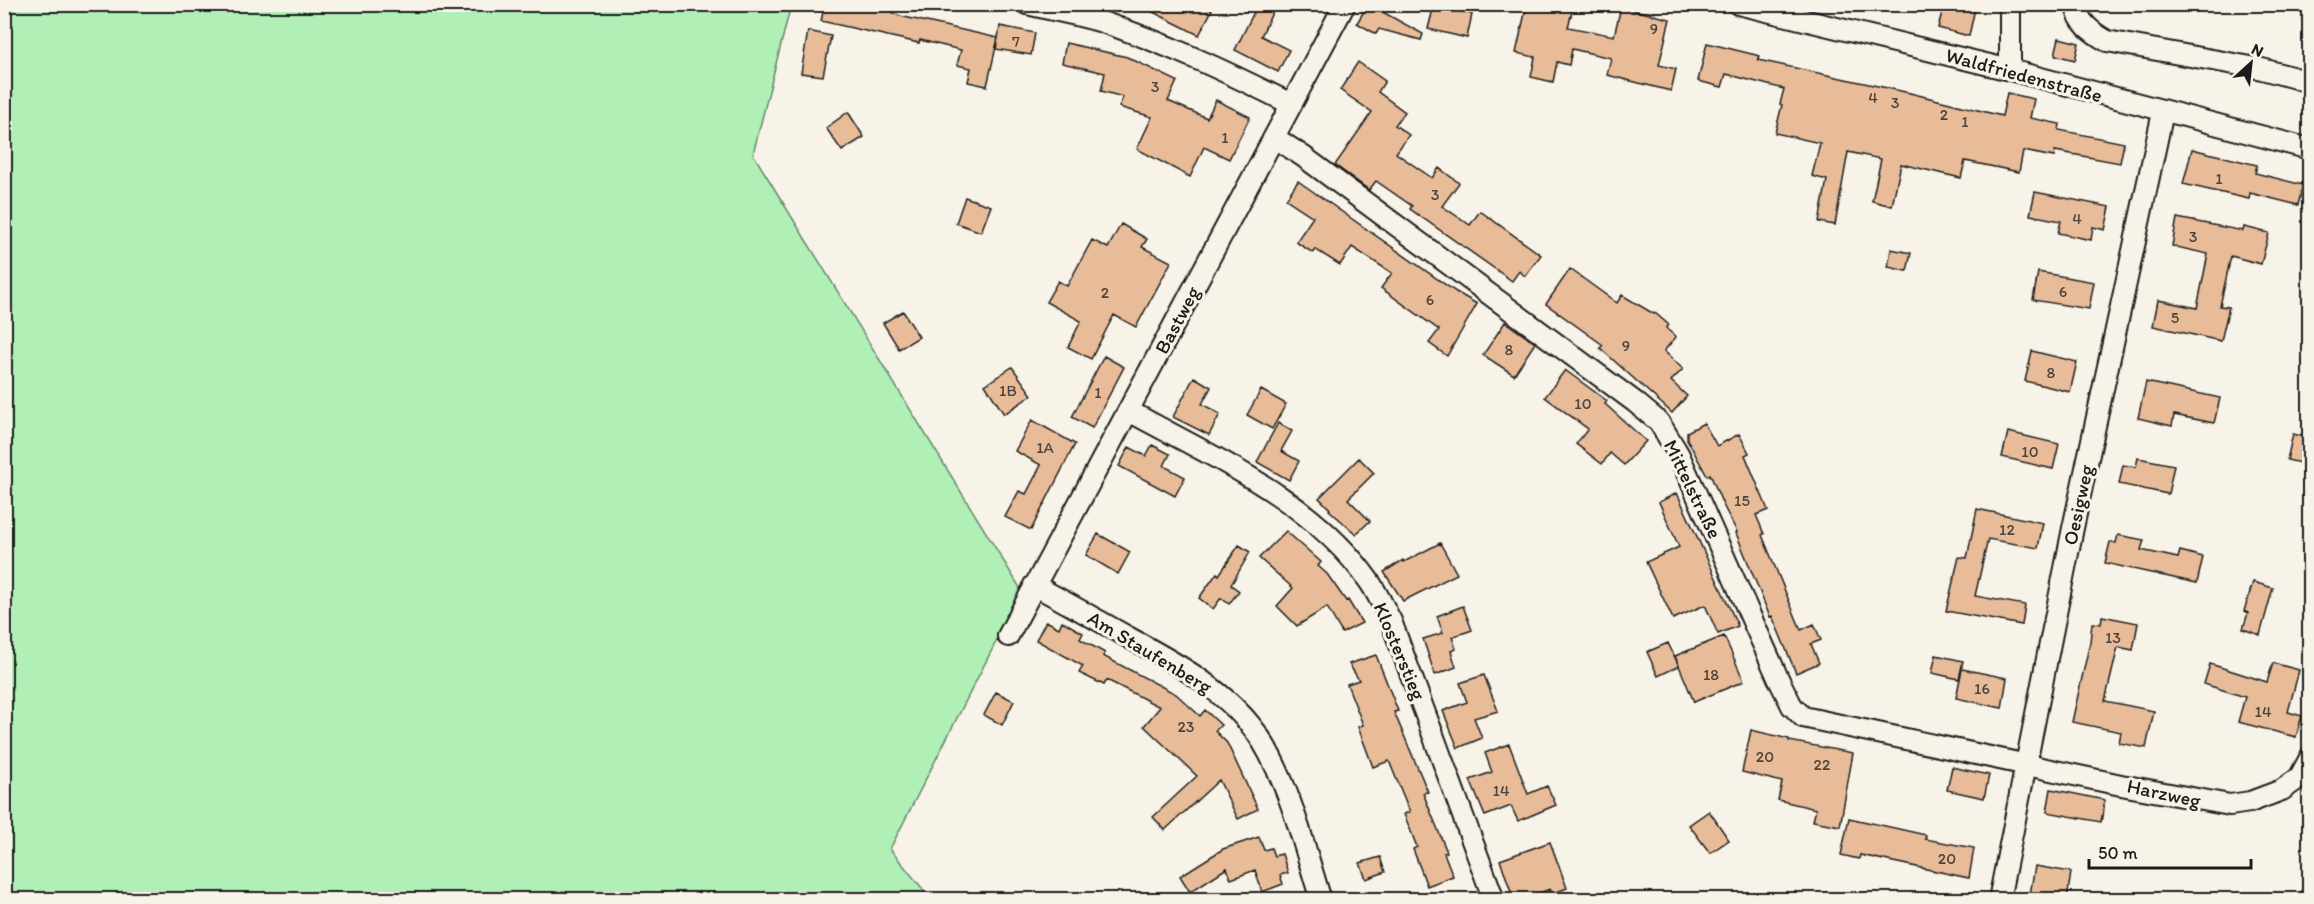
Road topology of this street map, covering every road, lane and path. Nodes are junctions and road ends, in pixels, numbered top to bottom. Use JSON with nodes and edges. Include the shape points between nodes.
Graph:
{"nodes":[{"id":1,"x":1027,"y":4,"type":"edge"},
{"id":2,"x":1345,"y":4,"type":"edge"},
{"id":3,"x":1737,"y":4,"type":"edge"},
{"id":4,"x":2010,"y":4,"type":"edge"},
{"id":5,"x":2076,"y":4,"type":"edge"},
{"id":6,"x":2010,"y":70,"type":"junction"},
{"id":7,"x":2310,"y":82,"type":"edge"},
{"id":8,"x":1291,"y":104,"type":"junction"},
{"id":9,"x":2163,"y":112,"type":"junction"},
{"id":10,"x":1274,"y":137,"type":"junction"},
{"id":11,"x":2310,"y":149,"type":"edge"},
{"id":12,"x":1129,"y":411,"type":"junction"},
{"id":13,"x":1034,"y":585,"type":"junction"},
{"id":14,"x":1008,"y":636,"type":"dead end"},
{"id":15,"x":2310,"y":758,"type":"edge"},
{"id":16,"x":2026,"y":763,"type":"junction"},
{"id":17,"x":2304,"y":778,"type":"edge"},
{"id":18,"x":1320,"y":900,"type":"edge"},
{"id":19,"x":1494,"y":900,"type":"edge"},
{"id":20,"x":1999,"y":900,"type":"edge"}],
"edges":[{"from":1,"to":8,"type":"street","via":[[1098,21],[1166,46]]},
{"from":2,"to":8,"type":"street","name":"Bastweg"},
{"from":3,"to":6,"type":"street","name":"Waldfriedenstraße"},
{"from":4,"to":6,"type":"street"},
{"from":5,"to":7,"type":"street","via":[[2076,12],[2090,30],[2107,41],[2262,69]]},
{"from":6,"to":9,"type":"street","name":"Waldfriedenstraße"},
{"from":8,"to":10,"type":"street","name":"Bastweg"},
{"from":9,"to":11,"type":"street","name":"Waldfriedenstraße"},
{"from":9,"to":16,"type":"street","name":"Oesigweg"},
{"from":10,"to":12,"type":"street","name":"Bastweg"},
{"from":10,"to":16,"type":"street","name":"Mittelstraße","via":[[1659,422],[1679,455],[1778,678],[1792,706],[1803,717]]},
{"from":12,"to":13,"type":"street","name":"Bastweg"},
{"from":12,"to":19,"type":"street","name":"Klosterstieg","via":[[1286,500],[1345,551],[1370,582],[1391,621]]},
{"from":13,"to":14,"type":"street","name":"Bastweg"},
{"from":13,"to":18,"type":"street","name":"Am Staufenberg","via":[[1178,666],[1238,710],[1278,772]]},
{"from":15,"to":17,"type":"street","name":"Harzweg"},
{"from":16,"to":17,"type":"street","name":"Harzweg","via":[[2230,805],[2250,802]]},
{"from":16,"to":20,"type":"street","name":"Oesigweg"}]}
